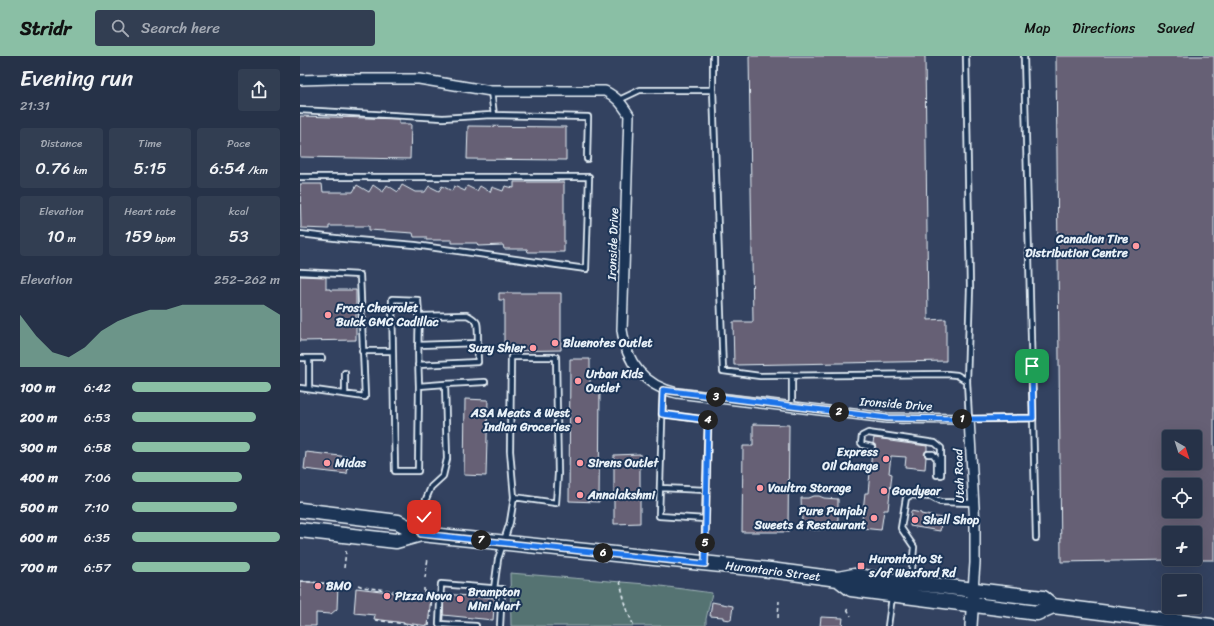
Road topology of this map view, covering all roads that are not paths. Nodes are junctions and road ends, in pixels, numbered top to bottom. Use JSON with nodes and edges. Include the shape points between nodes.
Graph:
{"nodes":[{"id":1,"x":713,"y":56,"type":"edge"},
{"id":2,"x":966,"y":56,"type":"edge"},
{"id":3,"x":1024,"y":56,"type":"edge"},
{"id":4,"x":300,"y":80,"type":"edge"},
{"id":5,"x":713,"y":90,"type":"junction"},
{"id":6,"x":491,"y":91,"type":"junction"},
{"id":7,"x":619,"y":100,"type":"junction"},
{"id":8,"x":300,"y":110,"type":"edge"},
{"id":9,"x":494,"y":115,"type":"junction"},
{"id":10,"x":587,"y":159,"type":"dead end"},
{"id":11,"x":300,"y":178,"type":"edge"},
{"id":12,"x":300,"y":234,"type":"edge"},
{"id":13,"x":300,"y":272,"type":"edge"},
{"id":14,"x":419,"y":316,"type":"junction"},
{"id":15,"x":477,"y":343,"type":"junction"},
{"id":16,"x":418,"y":345,"type":"junction"},
{"id":17,"x":362,"y":351,"type":"junction"},
{"id":18,"x":393,"y":351,"type":"junction"},
{"id":19,"x":300,"y":358,"type":"edge"},
{"id":20,"x":309,"y":358,"type":"junction"},
{"id":21,"x":322,"y":358,"type":"dead end"},
{"id":22,"x":418,"y":365,"type":"junction"},
{"id":23,"x":345,"y":373,"type":"dead end"},
{"id":24,"x":792,"y":376,"type":"junction"},
{"id":25,"x":967,"y":381,"type":"junction"},
{"id":26,"x":485,"y":382,"type":"dead end"},
{"id":27,"x":445,"y":384,"type":"junction"},
{"id":28,"x":419,"y":386,"type":"junction"},
{"id":29,"x":300,"y":388,"type":"edge"},
{"id":30,"x":309,"y":389,"type":"junction"},
{"id":31,"x":663,"y":390,"type":"junction"},
{"id":32,"x":345,"y":394,"type":"junction"},
{"id":33,"x":792,"y":406,"type":"junction"},
{"id":34,"x":662,"y":414,"type":"junction"},
{"id":35,"x":1033,"y":418,"type":"junction"},
{"id":36,"x":969,"y":419,"type":"junction"},
{"id":37,"x":872,"y":447,"type":"dead end"},
{"id":38,"x":928,"y":454,"type":"dead end"},
{"id":39,"x":661,"y":488,"type":"junction"},
{"id":40,"x":706,"y":490,"type":"junction"},
{"id":41,"x":514,"y":497,"type":"junction"},
{"id":42,"x":973,"y":502,"type":"junction"},
{"id":43,"x":301,"y":509,"type":"edge"},
{"id":44,"x":705,"y":519,"type":"junction"},
{"id":45,"x":300,"y":530,"type":"edge"},
{"id":46,"x":421,"y":534,"type":"junction"},
{"id":47,"x":1036,"y":538,"type":"dead end"},
{"id":48,"x":504,"y":542,"type":"junction"},
{"id":49,"x":705,"y":564,"type":"junction"},
{"id":50,"x":838,"y":579,"type":"junction"},
{"id":51,"x":911,"y":582,"type":"junction"},
{"id":52,"x":494,"y":589,"type":"junction"},
{"id":53,"x":973,"y":590,"type":"junction"},
{"id":54,"x":893,"y":595,"type":"junction"},
{"id":55,"x":973,"y":604,"type":"junction"},
{"id":56,"x":1052,"y":606,"type":"junction"},
{"id":57,"x":476,"y":626,"type":"edge"},
{"id":58,"x":500,"y":626,"type":"edge"},
{"id":59,"x":888,"y":626,"type":"edge"},
{"id":60,"x":971,"y":626,"type":"edge"},
{"id":61,"x":1211,"y":626,"type":"edge"}],
"edges":[{"from":1,"to":5,"type":"lane"},
{"from":2,"to":25,"type":"lane","via":[[970,288]]},
{"from":3,"to":35,"type":"lane"},
{"from":4,"to":6,"type":"street","via":[[419,79]]},
{"from":5,"to":7,"type":"lane","via":[[640,90]]},
{"from":5,"to":24,"type":"lane","via":[[723,371],[760,376]]},
{"from":6,"to":7,"type":"street","via":[[605,91]]},
{"from":6,"to":9,"type":"lane"},
{"from":7,"to":31,"type":"street","name":"Ironside Drive","via":[[629,115],[622,330],[624,344],[637,370]]},
{"from":8,"to":9,"type":"lane","via":[[443,118]]},
{"from":9,"to":10,"type":"lane","via":[[588,117]]},
{"from":11,"to":12,"type":"lane","via":[[589,177],[586,269],[415,245]]},
{"from":13,"to":17,"type":"lane","via":[[360,275]]},
{"from":14,"to":15,"type":"lane","via":[[468,315],[477,322]]},
{"from":14,"to":16,"type":"lane"},
{"from":14,"to":18,"type":"lane","via":[[418,300],[392,299]]},
{"from":15,"to":16,"type":"lane"},
{"from":15,"to":22,"type":"lane","via":[[478,362]]},
{"from":16,"to":22,"type":"lane"},
{"from":17,"to":18,"type":"lane"},
{"from":17,"to":32,"type":"lane","via":[[364,397]]},
{"from":18,"to":28,"type":"lane","via":[[395,471],[418,471]]},
{"from":19,"to":20,"type":"lane"},
{"from":20,"to":21,"type":"lane"},
{"from":20,"to":30,"type":"lane"},
{"from":22,"to":28,"type":"lane"},
{"from":23,"to":32,"type":"lane"},
{"from":24,"to":25,"type":"lane","via":[[947,374],[957,375]]},
{"from":24,"to":33,"type":"lane"},
{"from":25,"to":36,"type":"lane"},
{"from":26,"to":27,"type":"lane"},
{"from":27,"to":28,"type":"lane"},
{"from":27,"to":46,"type":"lane","via":[[447,459],[443,476],[431,487],[426,498]]},
{"from":29,"to":30,"type":"lane"},
{"from":30,"to":32,"type":"lane"},
{"from":31,"to":33,"type":"street","name":"Ironside Drive"},
{"from":31,"to":34,"type":"lane"},
{"from":33,"to":36,"type":"street","name":"Ironside Drive","via":[[887,418]]},
{"from":34,"to":39,"type":"lane"},
{"from":34,"to":40,"type":"lane","via":[[708,420]]},
{"from":35,"to":36,"type":"lane"},
{"from":35,"to":47,"type":"lane"},
{"from":36,"to":42,"type":"street","name":"Utah Road"},
{"from":37,"to":38,"type":"lane","via":[[861,443],[862,436],[868,433],[935,443],[941,448],[939,475],[937,459],[933,454]]},
{"from":39,"to":40,"type":"lane"},
{"from":39,"to":44,"type":"lane","via":[[659,516]]},
{"from":40,"to":44,"type":"lane"},
{"from":41,"to":41,"type":"lane","via":[[556,503],[556,357],[511,357],[511,472]]},
{"from":41,"to":48,"type":"lane"},
{"from":42,"to":51,"type":"lane","via":[[940,502],[932,497],[911,495],[906,498],[901,528],[914,547]]},
{"from":42,"to":53,"type":"street","name":"Utah Road"},
{"from":43,"to":46,"type":"main road","name":"Hurontario Street","via":[[398,522]]},
{"from":44,"to":49,"type":"lane"},
{"from":45,"to":46,"type":"main road","name":"Hurontario Street","via":[[396,541]]},
{"from":46,"to":48,"type":"main road","name":"Hurontario Street"},
{"from":48,"to":49,"type":"main road","name":"Hurontario Street"},
{"from":48,"to":52,"type":"lane","via":[[498,559]]},
{"from":49,"to":50,"type":"main road","name":"Hurontario Street"},
{"from":50,"to":51,"type":"main road","name":"Hurontario Street","via":[[854,576]]},
{"from":50,"to":54,"type":"main road","name":"Hurontario Street","via":[[850,589]]},
{"from":51,"to":53,"type":"main road","name":"Hurontario Street"},
{"from":52,"to":57,"type":"lane","via":[[441,584],[439,624]]},
{"from":52,"to":58,"type":"lane","via":[[502,589]]},
{"from":53,"to":55,"type":"street","name":"Utah Road"},
{"from":53,"to":56,"type":"main road","name":"Hurontario Street","via":[[1043,598]]},
{"from":54,"to":55,"type":"main road","name":"Hurontario Street"},
{"from":54,"to":59,"type":"lane"},
{"from":55,"to":56,"type":"main road","name":"Hurontario Street","via":[[1038,612]]},
{"from":55,"to":60,"type":"street","name":"Utah Road"},
{"from":56,"to":61,"type":"main road","name":"Hurontario Street"}]}
